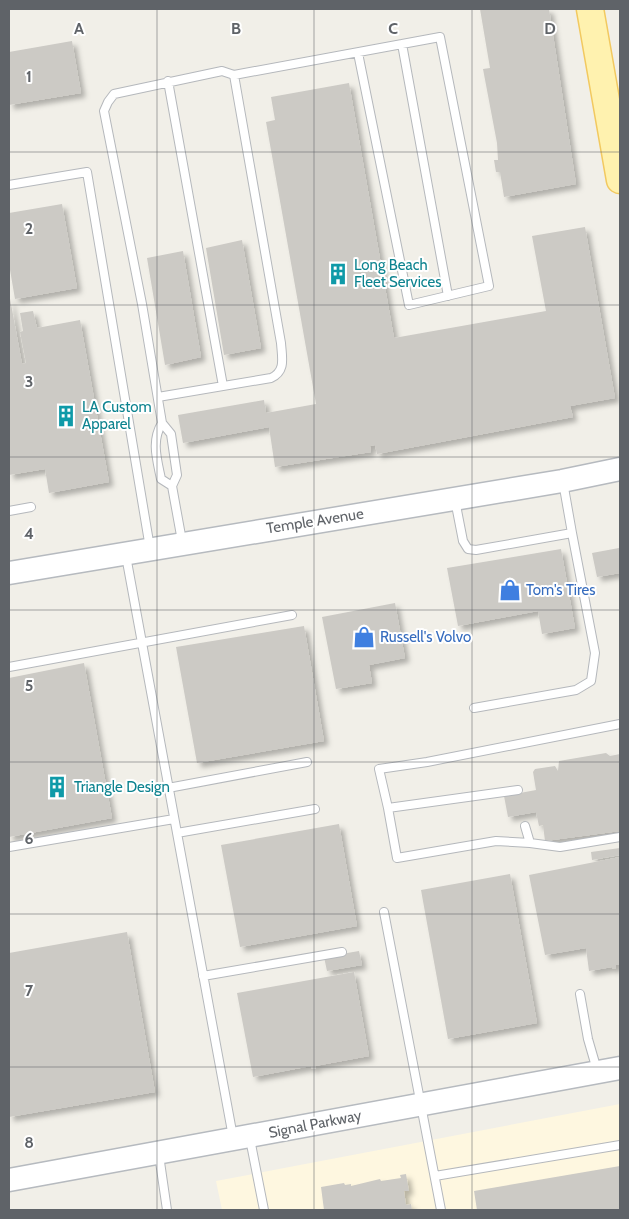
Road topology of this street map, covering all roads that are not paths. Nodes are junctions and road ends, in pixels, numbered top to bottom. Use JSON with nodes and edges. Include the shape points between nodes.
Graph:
{"nodes":[{"id":1,"x":590,"y":9,"type":"edge"},
{"id":2,"x":402,"y":44,"type":"junction"},
{"id":3,"x":358,"y":53,"type":"junction"},
{"id":4,"x":234,"y":76,"type":"junction"},
{"id":5,"x":168,"y":82,"type":"junction"},
{"id":6,"x":620,"y":180,"type":"edge"},
{"id":7,"x":9,"y":184,"type":"edge"},
{"id":8,"x":448,"y":296,"type":"junction"},
{"id":9,"x":223,"y":386,"type":"junction"},
{"id":10,"x":158,"y":397,"type":"junction"},
{"id":11,"x":162,"y":423,"type":"junction"},
{"id":12,"x":620,"y":469,"type":"edge"},
{"id":13,"x":562,"y":481,"type":"junction"},
{"id":14,"x":172,"y":486,"type":"junction"},
{"id":15,"x":455,"y":498,"type":"junction"},
{"id":16,"x":31,"y":507,"type":"dead end"},
{"id":17,"x":9,"y":511,"type":"edge"},
{"id":18,"x":572,"y":533,"type":"junction"},
{"id":19,"x":182,"y":543,"type":"junction"},
{"id":20,"x":150,"y":548,"type":"junction"},
{"id":21,"x":125,"y":552,"type":"junction"},
{"id":22,"x":9,"y":573,"type":"edge"},
{"id":23,"x":292,"y":615,"type":"dead end"},
{"id":24,"x":142,"y":642,"type":"junction"},
{"id":25,"x":9,"y":667,"type":"edge"},
{"id":26,"x":474,"y":708,"type":"dead end"},
{"id":27,"x":620,"y":724,"type":"edge"},
{"id":28,"x":307,"y":762,"type":"dead end"},
{"id":29,"x":168,"y":788,"type":"junction"},
{"id":30,"x":518,"y":790,"type":"dead end"},
{"id":31,"x":388,"y":808,"type":"junction"},
{"id":32,"x":315,"y":810,"type":"dead end"},
{"id":33,"x":174,"y":819,"type":"junction"},
{"id":34,"x":525,"y":826,"type":"dead end"},
{"id":35,"x":177,"y":832,"type":"junction"},
{"id":36,"x":620,"y":837,"type":"edge"},
{"id":37,"x":530,"y":843,"type":"junction"},
{"id":38,"x":9,"y":846,"type":"edge"},
{"id":39,"x":384,"y":912,"type":"dead end"},
{"id":40,"x":342,"y":952,"type":"dead end"},
{"id":41,"x":203,"y":976,"type":"junction"},
{"id":42,"x":580,"y":994,"type":"dead end"},
{"id":43,"x":620,"y":1068,"type":"edge"},
{"id":44,"x":597,"y":1072,"type":"junction"},
{"id":45,"x":423,"y":1104,"type":"junction"},
{"id":46,"x":241,"y":1138,"type":"junction"},
{"id":47,"x":620,"y":1145,"type":"edge"},
{"id":48,"x":158,"y":1152,"type":"junction"},
{"id":49,"x":435,"y":1176,"type":"junction"},
{"id":50,"x":9,"y":1180,"type":"edge"},
{"id":51,"x":168,"y":1210,"type":"edge"},
{"id":52,"x":264,"y":1210,"type":"edge"},
{"id":53,"x":442,"y":1210,"type":"edge"}],
"edges":[{"from":1,"to":6,"type":"main road"},
{"from":2,"to":3,"type":"lane"},
{"from":2,"to":8,"type":"lane"},
{"from":2,"to":8,"type":"lane","via":[[440,37],[487,276],[488,286]]},
{"from":3,"to":4,"type":"lane"},
{"from":3,"to":8,"type":"lane","via":[[409,305]]},
{"from":4,"to":5,"type":"lane","via":[[222,71]]},
{"from":4,"to":9,"type":"lane","via":[[282,343],[282,368],[271,378]]},
{"from":5,"to":9,"type":"lane"},
{"from":5,"to":10,"type":"lane","via":[[114,94],[104,111]]},
{"from":7,"to":20,"type":"lane","via":[[87,172]]},
{"from":9,"to":10,"type":"lane"},
{"from":10,"to":11,"type":"lane"},
{"from":11,"to":14,"type":"lane","via":[[171,434],[176,475]]},
{"from":11,"to":14,"type":"lane","via":[[154,436],[158,467],[161,479]]},
{"from":12,"to":13,"type":"main road","name":"Temple Avenue"},
{"from":13,"to":15,"type":"main road","name":"Temple Avenue"},
{"from":13,"to":18,"type":"lane"},
{"from":14,"to":19,"type":"lane"},
{"from":15,"to":18,"type":"lane","via":[[463,541],[468,548],[476,550]]},
{"from":15,"to":19,"type":"main road","name":"Temple Avenue"},
{"from":16,"to":17,"type":"lane"},
{"from":18,"to":26,"type":"lane","via":[[595,653],[591,681],[576,690]]},
{"from":19,"to":20,"type":"main road","name":"Temple Avenue"},
{"from":20,"to":21,"type":"main road","name":"Temple Avenue"},
{"from":21,"to":22,"type":"main road","name":"Temple Avenue"},
{"from":21,"to":24,"type":"lane"},
{"from":23,"to":24,"type":"lane"},
{"from":24,"to":25,"type":"lane"},
{"from":24,"to":29,"type":"lane"},
{"from":27,"to":31,"type":"lane","via":[[379,769]]},
{"from":28,"to":29,"type":"lane"},
{"from":29,"to":33,"type":"lane"},
{"from":30,"to":31,"type":"lane"},
{"from":31,"to":37,"type":"lane","via":[[397,858],[496,840]]},
{"from":32,"to":35,"type":"lane"},
{"from":33,"to":35,"type":"lane"},
{"from":33,"to":38,"type":"lane"},
{"from":34,"to":37,"type":"lane"},
{"from":35,"to":41,"type":"lane"},
{"from":36,"to":37,"type":"lane","via":[[560,847]]},
{"from":39,"to":45,"type":"lane","via":[[413,1070]]},
{"from":40,"to":41,"type":"lane"},
{"from":41,"to":46,"type":"lane"},
{"from":42,"to":44,"type":"lane"},
{"from":43,"to":44,"type":"main road","name":"Signal Parkway"},
{"from":44,"to":45,"type":"main road","name":"Signal Parkway"},
{"from":45,"to":46,"type":"main road","name":"Signal Parkway"},
{"from":45,"to":49,"type":"lane"},
{"from":46,"to":48,"type":"main road","name":"Signal Parkway"},
{"from":46,"to":52,"type":"lane"},
{"from":47,"to":49,"type":"lane"},
{"from":48,"to":50,"type":"main road","name":"Signal Parkway"},
{"from":48,"to":51,"type":"lane"},
{"from":49,"to":53,"type":"lane"}]}
